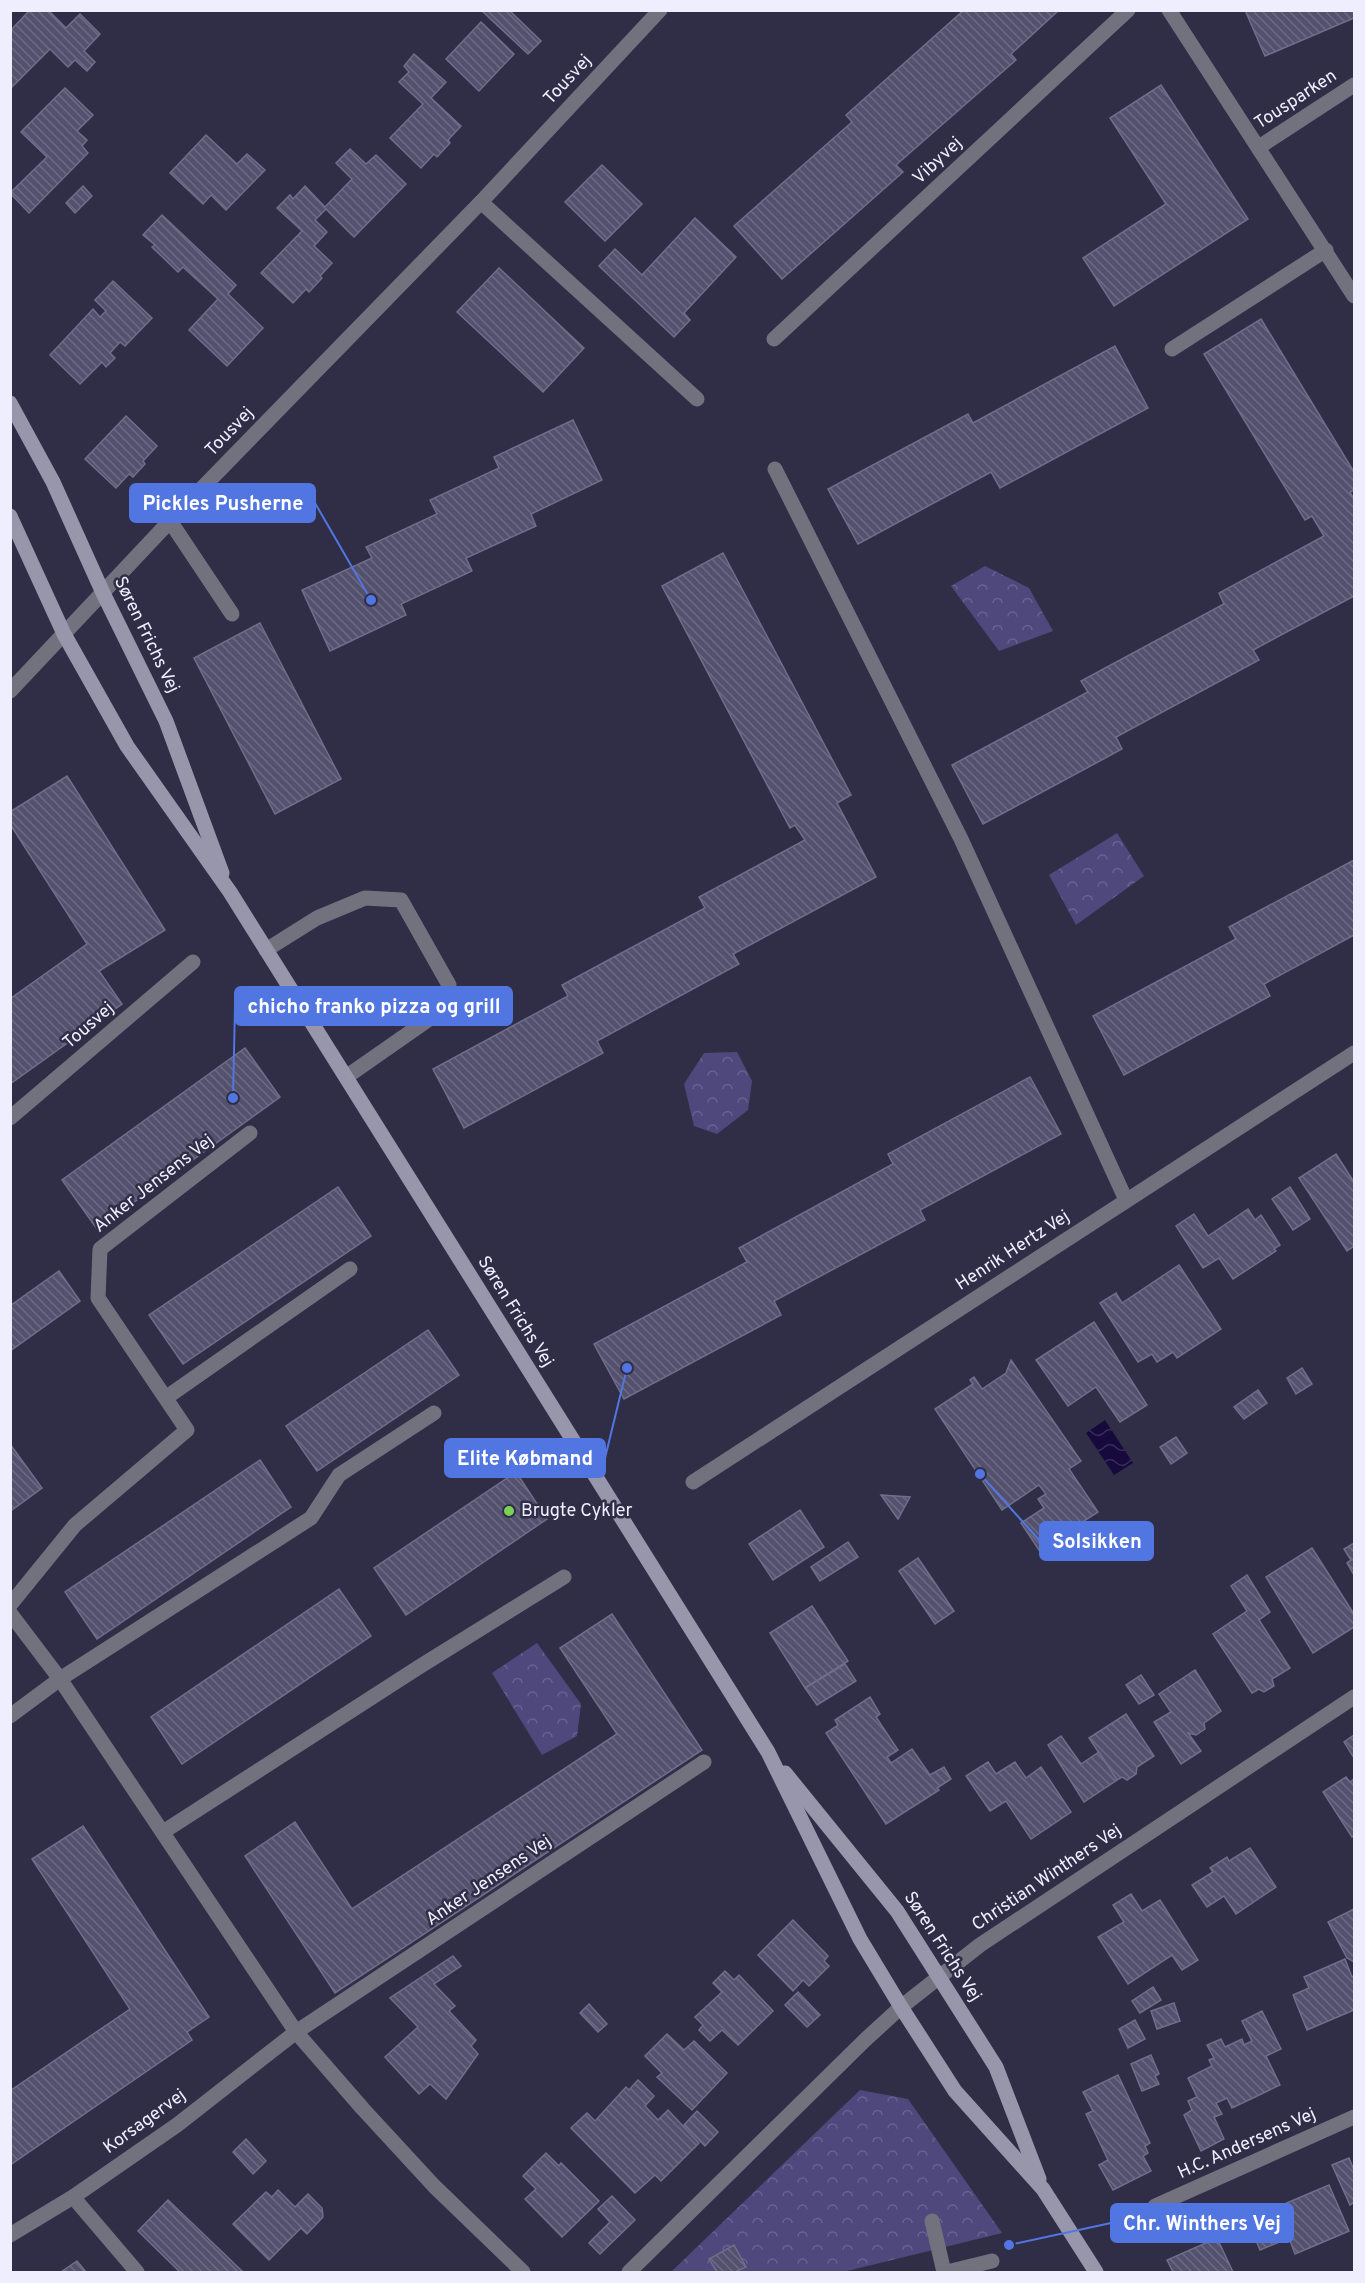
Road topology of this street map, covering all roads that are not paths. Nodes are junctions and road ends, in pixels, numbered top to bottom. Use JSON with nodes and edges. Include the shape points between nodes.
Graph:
{"nodes":[{"id":1,"x":660,"y":10,"type":"edge"},
{"id":2,"x":1128,"y":10,"type":"edge"},
{"id":3,"x":1170,"y":10,"type":"edge"},
{"id":4,"x":1354,"y":85,"type":"edge"},
{"id":5,"x":1259,"y":147,"type":"junction"},
{"id":6,"x":481,"y":202,"type":"junction"},
{"id":7,"x":1326,"y":250,"type":"junction"},
{"id":8,"x":1354,"y":296,"type":"edge"},
{"id":9,"x":774,"y":339,"type":"dead end"},
{"id":10,"x":1172,"y":349,"type":"dead end"},
{"id":11,"x":697,"y":399,"type":"dead end"},
{"id":12,"x":10,"y":403,"type":"edge"},
{"id":13,"x":775,"y":469,"type":"dead end"},
{"id":14,"x":10,"y":516,"type":"edge"},
{"id":15,"x":170,"y":521,"type":"junction"},
{"id":16,"x":103,"y":593,"type":"junction"},
{"id":17,"x":232,"y":614,"type":"dead end"},
{"id":18,"x":64,"y":634,"type":"junction"},
{"id":19,"x":10,"y":691,"type":"edge"},
{"id":20,"x":230,"y":892,"type":"junction"},
{"id":21,"x":266,"y":950,"type":"junction"},
{"id":22,"x":193,"y":962,"type":"dead end"},
{"id":23,"x":1354,"y":1053,"type":"edge"},
{"id":24,"x":346,"y":1077,"type":"junction"},
{"id":25,"x":10,"y":1118,"type":"edge"},
{"id":26,"x":250,"y":1133,"type":"dead end"},
{"id":27,"x":1126,"y":1200,"type":"junction"},
{"id":28,"x":350,"y":1269,"type":"dead end"},
{"id":29,"x":166,"y":1397,"type":"junction"},
{"id":30,"x":434,"y":1413,"type":"dead end"},
{"id":31,"x":693,"y":1482,"type":"dead end"},
{"id":32,"x":564,"y":1577,"type":"dead end"},
{"id":33,"x":10,"y":1605,"type":"edge"},
{"id":34,"x":10,"y":1613,"type":"edge"},
{"id":35,"x":60,"y":1679,"type":"junction"},
{"id":36,"x":1354,"y":1696,"type":"edge"},
{"id":37,"x":10,"y":1716,"type":"edge"},
{"id":38,"x":768,"y":1752,"type":"junction"},
{"id":39,"x":704,"y":1762,"type":"dead end"},
{"id":40,"x":163,"y":1832,"type":"junction"},
{"id":41,"x":939,"y":1977,"type":"junction"},
{"id":42,"x":902,"y":2007,"type":"junction"},
{"id":43,"x":296,"y":2032,"type":"junction"},
{"id":44,"x":1354,"y":2117,"type":"edge"},
{"id":45,"x":1043,"y":2189,"type":"junction"},
{"id":46,"x":74,"y":2197,"type":"junction"},
{"id":47,"x":1155,"y":2206,"type":"dead end"},
{"id":48,"x":932,"y":2221,"type":"dead end"},
{"id":49,"x":10,"y":2235,"type":"edge"},
{"id":50,"x":992,"y":2261,"type":"dead end"},
{"id":51,"x":137,"y":2272,"type":"edge"},
{"id":52,"x":523,"y":2272,"type":"edge"},
{"id":53,"x":629,"y":2272,"type":"edge"},
{"id":54,"x":946,"y":2272,"type":"edge"},
{"id":55,"x":1096,"y":2272,"type":"edge"}],
"edges":[{"from":1,"to":6,"type":"street","name":"Tousvej"},
{"from":2,"to":9,"type":"street","name":"Vibyvej"},
{"from":3,"to":5,"type":"street"},
{"from":4,"to":5,"type":"street","name":"Tousparken"},
{"from":5,"to":7,"type":"street"},
{"from":6,"to":11,"type":"street"},
{"from":6,"to":15,"type":"street","name":"Tousvej"},
{"from":7,"to":8,"type":"street"},
{"from":7,"to":10,"type":"street"},
{"from":12,"to":16,"type":"street","name":"Søren Frichs Vej","via":[[53,482]]},
{"from":13,"to":27,"type":"street","via":[[961,838]]},
{"from":14,"to":18,"type":"street","name":"Søren Frichs Vej"},
{"from":15,"to":16,"type":"street","name":"Tousvej"},
{"from":15,"to":17,"type":"street"},
{"from":16,"to":18,"type":"street","name":"Tousvej"},
{"from":16,"to":20,"type":"street","name":"Søren Frichs Vej","via":[[166,722]]},
{"from":18,"to":19,"type":"street","name":"Tousvej"},
{"from":18,"to":20,"type":"street","name":"Søren Frichs Vej","via":[[127,746]]},
{"from":20,"to":21,"type":"street","name":"Søren Frichs Vej"},
{"from":21,"to":24,"type":"street","name":"Søren Frichs Vej"},
{"from":21,"to":24,"type":"street","via":[[317,918],[365,898],[401,900],[449,985],[442,1010]]},
{"from":22,"to":25,"type":"street","name":"Tousvej"},
{"from":23,"to":27,"type":"street","name":"Henrik Hertz Vej"},
{"from":24,"to":38,"type":"street","name":"Søren Frichs Vej"},
{"from":26,"to":29,"type":"street","name":"Anker Jensens Vej","via":[[100,1249],[98,1298]]},
{"from":27,"to":31,"type":"street","name":"Henrik Hertz Vej"},
{"from":28,"to":29,"type":"street"},
{"from":29,"to":33,"type":"street","name":"Anker Jensens Vej","via":[[186,1430],[75,1525]]},
{"from":30,"to":35,"type":"street","via":[[339,1475],[311,1518]]},
{"from":32,"to":40,"type":"street"},
{"from":34,"to":35,"type":"street"},
{"from":35,"to":37,"type":"street"},
{"from":35,"to":40,"type":"street"},
{"from":36,"to":41,"type":"street","name":"Christian Winthers Vej","via":[[980,1945]]},
{"from":38,"to":41,"type":"street","name":"Søren Frichs Vej","via":[[897,1911]]},
{"from":38,"to":42,"type":"street","name":"Søren Frichs Vej","via":[[860,1939]]},
{"from":39,"to":43,"type":"street","name":"Anker Jensens Vej"},
{"from":40,"to":43,"type":"street"},
{"from":41,"to":42,"type":"street","name":"Christian Winthers Vej"},
{"from":41,"to":45,"type":"street","name":"Søren Frichs Vej","via":[[996,2067]]},
{"from":42,"to":45,"type":"street","name":"Søren Frichs Vej","via":[[955,2091]]},
{"from":42,"to":53,"type":"street","name":"Christian Winthers Vej"},
{"from":43,"to":46,"type":"street","name":"Korsagervej","via":[[177,2125]]},
{"from":43,"to":52,"type":"street","via":[[434,2186]]},
{"from":44,"to":47,"type":"street","name":"H.C. Andersens Vej"},
{"from":45,"to":55,"type":"street","name":"Søren Frichs Vej"},
{"from":46,"to":49,"type":"street","name":"Korsagervej"},
{"from":46,"to":51,"type":"street"},
{"from":48,"to":54,"type":"street"},
{"from":50,"to":54,"type":"street"}]}
